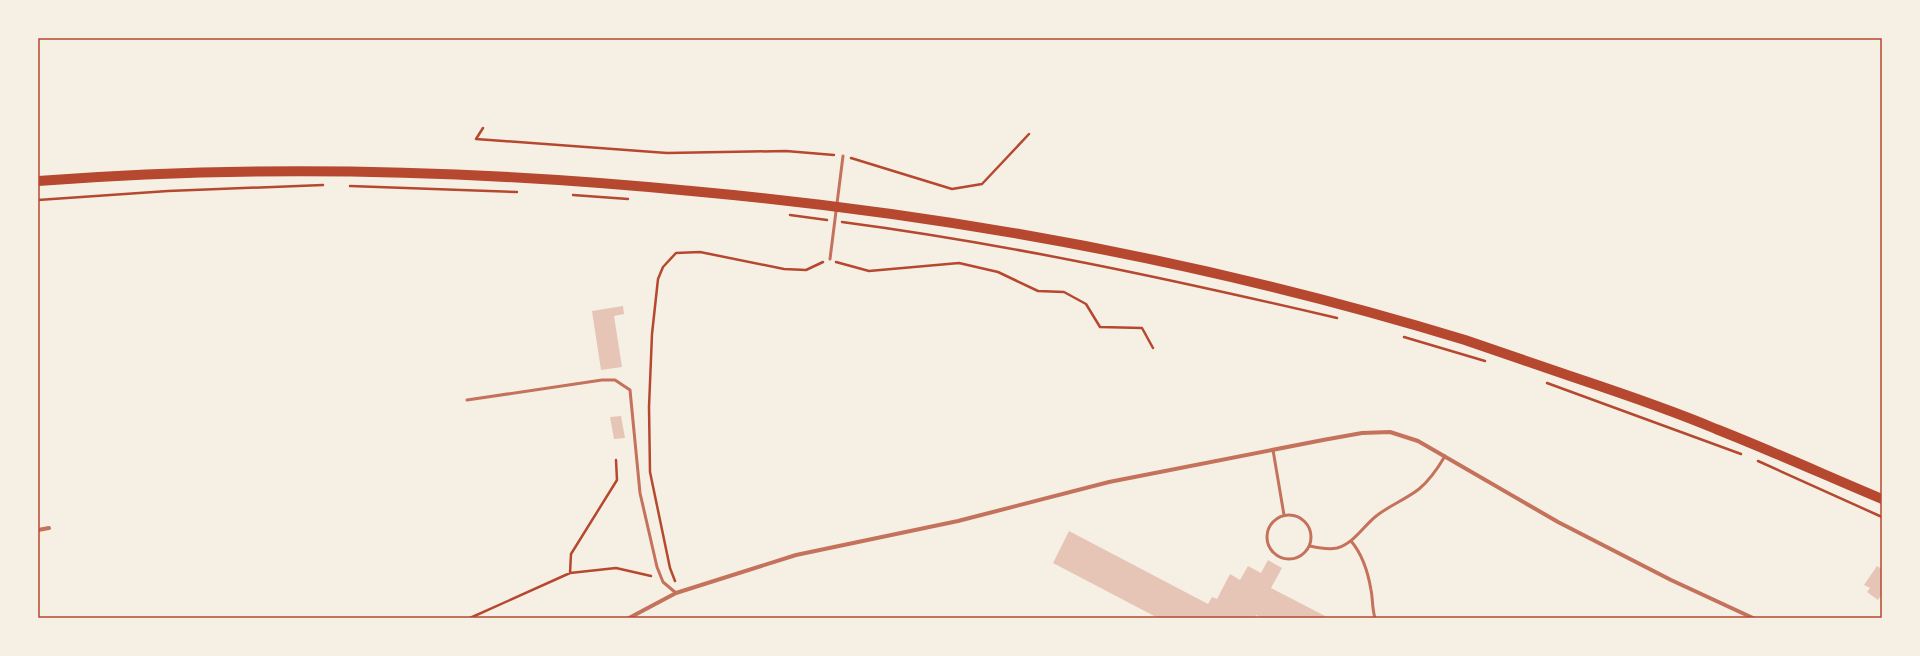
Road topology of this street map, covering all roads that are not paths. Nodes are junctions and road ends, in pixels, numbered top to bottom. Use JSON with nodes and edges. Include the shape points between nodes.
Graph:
{"nodes":[{"id":1,"x":843,"y":156,"type":"road end"},
{"id":2,"x":38,"y":181,"type":"edge"},
{"id":3,"x":830,"y":259,"type":"road end"},
{"id":4,"x":467,"y":400,"type":"dead end"},
{"id":5,"x":1273,"y":450,"type":"junction"},
{"id":6,"x":1445,"y":456,"type":"junction"},
{"id":7,"x":1882,"y":499,"type":"edge"},
{"id":8,"x":1284,"y":515,"type":"junction"},
{"id":9,"x":49,"y":528,"type":"dead end"},
{"id":10,"x":38,"y":530,"type":"edge"},
{"id":11,"x":1351,"y":541,"type":"junction"},
{"id":12,"x":1310,"y":546,"type":"junction"},
{"id":13,"x":676,"y":593,"type":"junction"},
{"id":14,"x":629,"y":618,"type":"edge"},
{"id":15,"x":1375,"y":618,"type":"edge"},
{"id":16,"x":1753,"y":618,"type":"edge"}],
"edges":[{"from":1,"to":3,"type":"lane"},
{"from":2,"to":7,"type":"main road","via":[[162,174],[301,171],[458,174],[606,182],[708,192],[820,204],[947,222],[1169,263],[1466,341],[1712,427]]},
{"from":4,"to":13,"type":"lane","via":[[602,380],[615,380],[630,390],[640,493],[657,567],[663,582]]},
{"from":5,"to":6,"type":"street","via":[[1362,433],[1390,432],[1418,441]]},
{"from":5,"to":8,"type":"lane"},
{"from":5,"to":13,"type":"street","via":[[1109,482],[958,521],[796,555]]},
{"from":6,"to":11,"type":"lane","via":[[1434,473],[1419,488],[1378,515]]},
{"from":6,"to":16,"type":"street","via":[[1558,522]]},
{"from":8,"to":12,"type":"lane","via":[[1298,516],[1309,525]]},
{"from":8,"to":12,"type":"lane","via":[[1272,522],[1267,535],[1269,546],[1275,554],[1288,560],[1295,559],[1307,552]]},
{"from":9,"to":10,"type":"street"},
{"from":11,"to":12,"type":"lane","via":[[1338,548]]},
{"from":11,"to":15,"type":"lane","via":[[1363,560]]},
{"from":13,"to":14,"type":"street"}]}
